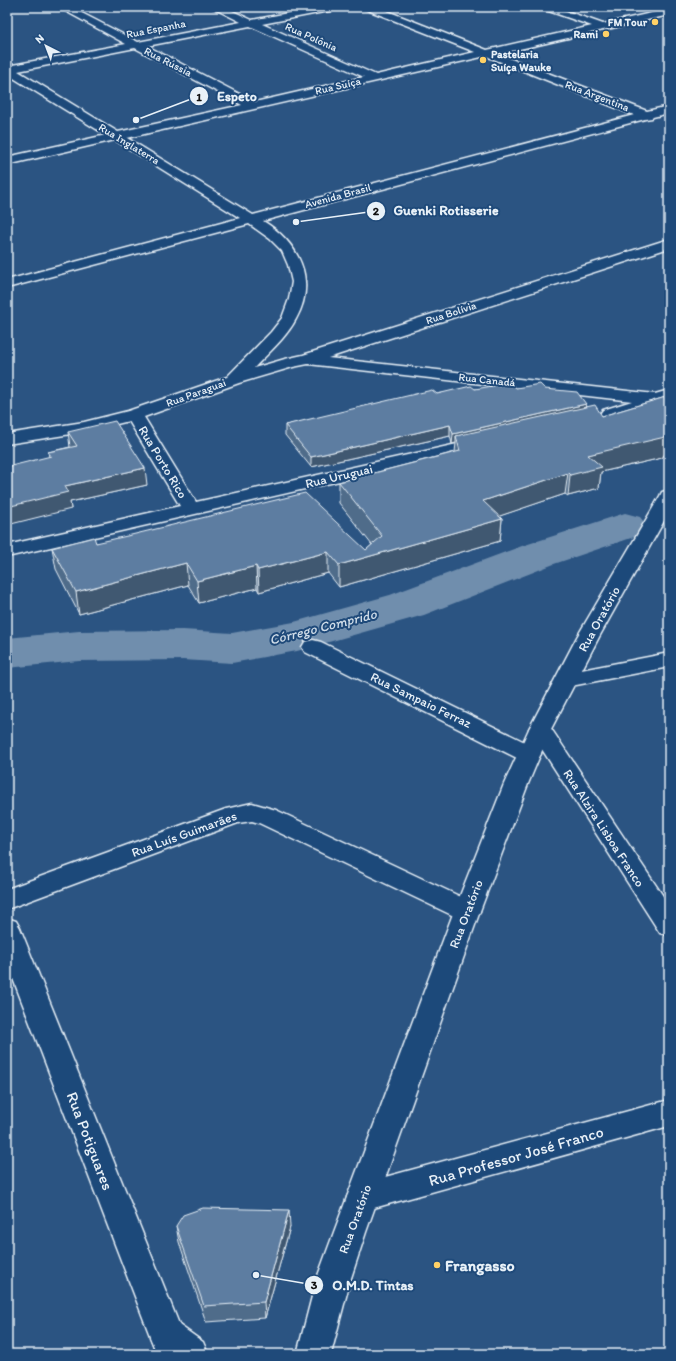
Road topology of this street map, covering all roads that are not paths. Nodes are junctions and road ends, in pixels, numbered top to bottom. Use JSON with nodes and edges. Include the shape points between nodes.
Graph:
{"nodes":[{"id":1,"x":63,"y":7,"type":"edge"},
{"id":2,"x":216,"y":7,"type":"edge"},
{"id":3,"x":334,"y":7,"type":"edge"},
{"id":4,"x":368,"y":7,"type":"edge"},
{"id":5,"x":546,"y":7,"type":"edge"},
{"id":6,"x":669,"y":12,"type":"edge"},
{"id":7,"x":251,"y":23,"type":"junction"},
{"id":8,"x":603,"y":27,"type":"junction"},
{"id":9,"x":137,"y":46,"type":"junction"},
{"id":10,"x":486,"y":52,"type":"junction"},
{"id":11,"x":8,"y":70,"type":"edge"},
{"id":12,"x":374,"y":78,"type":"junction"},
{"id":13,"x":252,"y":105,"type":"junction"},
{"id":14,"x":669,"y":109,"type":"edge"},
{"id":15,"x":645,"y":115,"type":"junction"},
{"id":16,"x":663,"y":122,"type":"dead end"},
{"id":17,"x":116,"y":136,"type":"junction"},
{"id":18,"x":7,"y":161,"type":"edge"},
{"id":19,"x":251,"y":219,"type":"junction"},
{"id":20,"x":669,"y":243,"type":"edge"},
{"id":21,"x":7,"y":284,"type":"edge"},
{"id":22,"x":305,"y":360,"type":"junction"},
{"id":23,"x":233,"y":380,"type":"junction"},
{"id":24,"x":665,"y":398,"type":"edge"},
{"id":25,"x":134,"y":416,"type":"junction"},
{"id":26,"x":589,"y":419,"type":"edge"},
{"id":27,"x":7,"y":438,"type":"edge"},
{"id":28,"x":504,"y":439,"type":"edge"},
{"id":29,"x":669,"y":496,"type":"edge"},
{"id":30,"x":192,"y":509,"type":"junction"},
{"id":31,"x":7,"y":551,"type":"edge"},
{"id":32,"x":313,"y":647,"type":"dead end"},
{"id":33,"x":669,"y":660,"type":"edge"},
{"id":34,"x":566,"y":680,"type":"junction"},
{"id":35,"x":540,"y":729,"type":"junction"},
{"id":36,"x":529,"y":754,"type":"junction"},
{"id":37,"x":7,"y":899,"type":"edge"},
{"id":38,"x":466,"y":912,"type":"junction"},
{"id":39,"x":669,"y":926,"type":"edge"},
{"id":40,"x":7,"y":928,"type":"edge"},
{"id":41,"x":669,"y":1113,"type":"edge"},
{"id":42,"x":363,"y":1197,"type":"junction"},
{"id":43,"x":177,"y":1348,"type":"edge"},
{"id":44,"x":314,"y":1354,"type":"edge"}],
"edges":[{"from":1,"to":9,"type":"street","name":"Rua Rússia"},
{"from":2,"to":7,"type":"street","name":"Rua Polônia"},
{"from":3,"to":7,"type":"street","name":"Rua Espanha"},
{"from":4,"to":10,"type":"street","name":"Rua Argentina"},
{"from":5,"to":8,"type":"street"},
{"from":6,"to":8,"type":"street","name":"Rua Suíça"},
{"from":7,"to":9,"type":"street","name":"Rua Espanha"},
{"from":7,"to":12,"type":"street","name":"Rua Polônia"},
{"from":8,"to":10,"type":"street","name":"Rua Suíça"},
{"from":9,"to":11,"type":"street","name":"Rua Espanha"},
{"from":9,"to":13,"type":"street","name":"Rua Rússia"},
{"from":10,"to":12,"type":"street","name":"Rua Suíça"},
{"from":10,"to":15,"type":"street","name":"Rua Argentina"},
{"from":11,"to":17,"type":"street","name":"Rua Inglaterra"},
{"from":12,"to":13,"type":"street","name":"Rua Suíça"},
{"from":13,"to":17,"type":"street","name":"Rua Suíça"},
{"from":14,"to":15,"type":"street","name":"Avenida Brasil"},
{"from":15,"to":16,"type":"street","name":"Rua Argentina"},
{"from":15,"to":19,"type":"street","name":"Avenida Brasil"},
{"from":17,"to":18,"type":"street","name":"Rua Suíça"},
{"from":17,"to":19,"type":"street","name":"Rua Inglaterra"},
{"from":19,"to":21,"type":"street","name":"Avenida Brasil"},
{"from":19,"to":23,"type":"street","name":"Rua Paraguai","via":[[288,250],[299,282],[297,299],[290,319]]},
{"from":20,"to":22,"type":"street","name":"Rua Bolívia"},
{"from":22,"to":23,"type":"street","name":"Rua Bolívia"},
{"from":22,"to":24,"type":"street","name":"Rua Canadá"},
{"from":23,"to":25,"type":"street","name":"Rua Paraguai"},
{"from":24,"to":26,"type":"street"},
{"from":25,"to":27,"type":"street","name":"Rua Paraguai","via":[[84,427]]},
{"from":25,"to":30,"type":"street","name":"Rua Porto Rico"},
{"from":28,"to":30,"type":"street","name":"Rua Uruguai"},
{"from":29,"to":34,"type":"street","name":"Rua Oratório"},
{"from":30,"to":31,"type":"street","name":"Rua Uruguai"},
{"from":32,"to":36,"type":"street","name":"Rua Sampaio Ferraz"},
{"from":33,"to":34,"type":"street"},
{"from":34,"to":35,"type":"street","name":"Rua Oratório"},
{"from":35,"to":36,"type":"street","name":"Rua Oratório"},
{"from":35,"to":39,"type":"street","name":"Rua Alzira Lisboa Franco"},
{"from":36,"to":38,"type":"street","name":"Rua Oratório"},
{"from":37,"to":38,"type":"street","name":"Rua Luís Guimarães","via":[[235,815],[252,812],[267,816]]},
{"from":38,"to":42,"type":"street","name":"Rua Oratório"},
{"from":40,"to":43,"type":"street","name":"Rua Potiguares"},
{"from":41,"to":42,"type":"street","name":"Rua Professor José Franco"},
{"from":42,"to":44,"type":"street","name":"Rua Oratório","via":[[333,1281]]}]}
